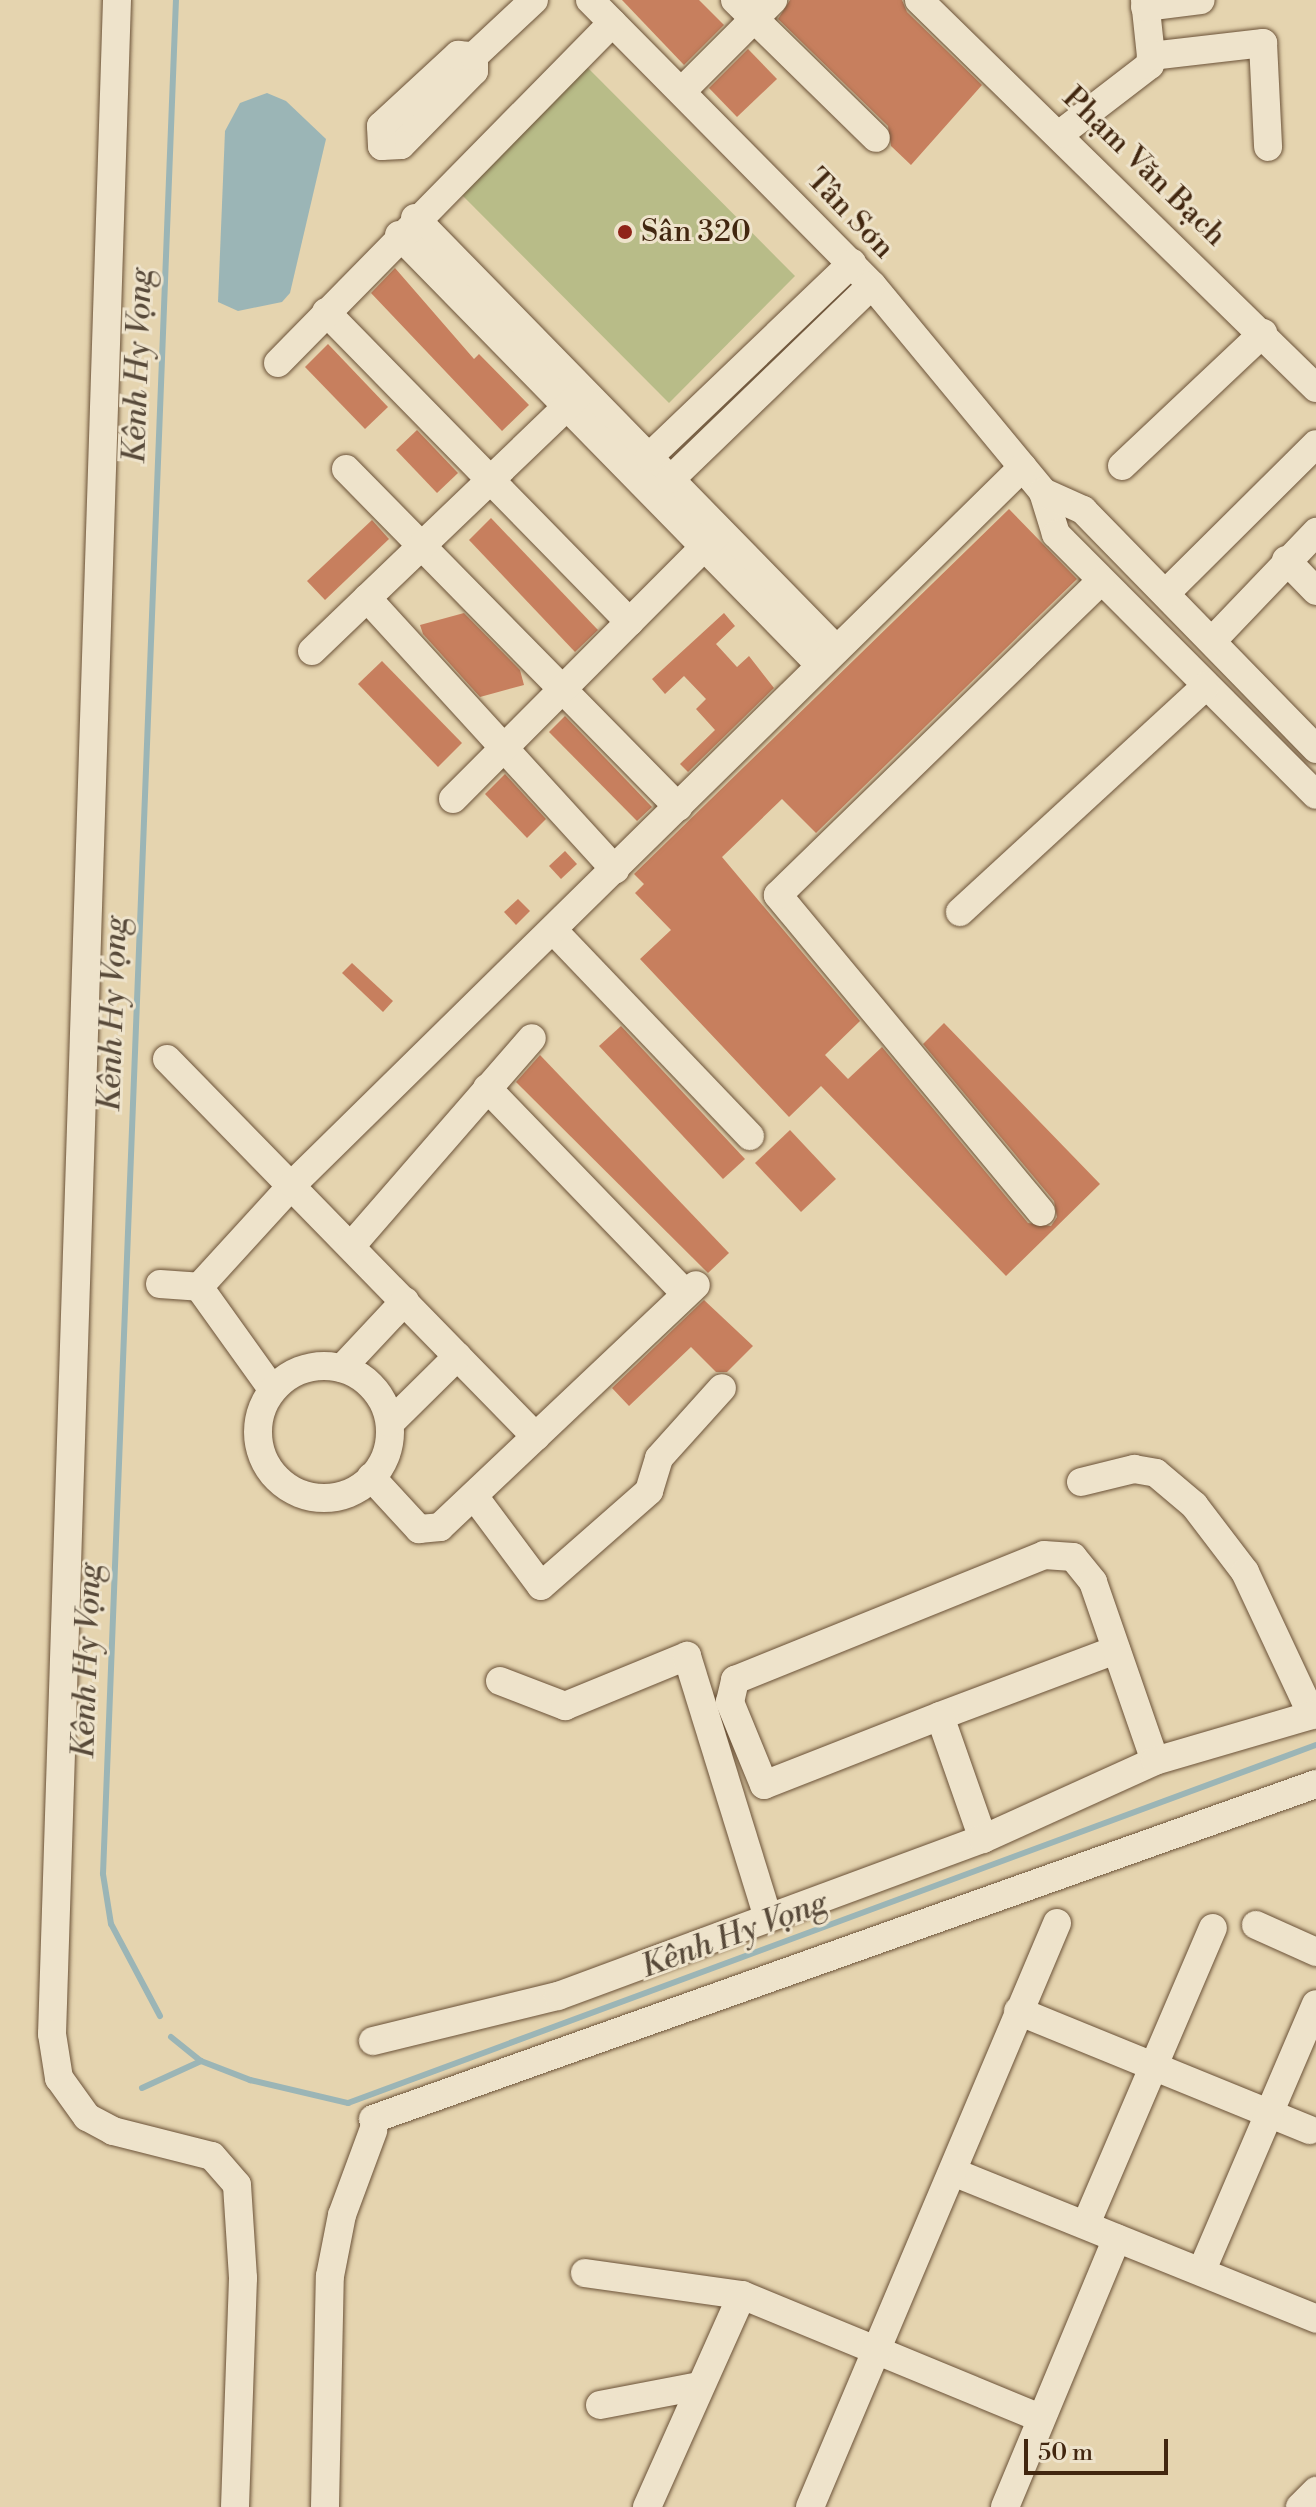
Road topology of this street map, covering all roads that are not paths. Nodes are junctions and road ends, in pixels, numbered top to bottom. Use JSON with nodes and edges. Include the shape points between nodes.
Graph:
{"nodes":[{"id":1,"x":117,"y":0,"type":"edge"},
{"id":2,"x":534,"y":0,"type":"edge"},
{"id":3,"x":590,"y":0,"type":"edge"},
{"id":4,"x":919,"y":0,"type":"edge"},
{"id":5,"x":1201,"y":0,"type":"edge"},
{"id":6,"x":1145,"y":4,"type":"edge"},
{"id":7,"x":754,"y":6,"type":"edge"},
{"id":8,"x":612,"y":23,"type":"junction"},
{"id":9,"x":474,"y":56,"type":"dead end"},
{"id":10,"x":1151,"y":56,"type":"junction"},
{"id":11,"x":682,"y":91,"type":"junction"},
{"id":12,"x":1060,"y":134,"type":"junction"},
{"id":13,"x":876,"y":138,"type":"dead end"},
{"id":14,"x":1268,"y":147,"type":"dead end"},
{"id":15,"x":407,"y":226,"type":"junction"},
{"id":16,"x":852,"y":263,"type":"junction"},
{"id":17,"x":872,"y":285,"type":"junction"},
{"id":18,"x":326,"y":312,"type":"junction"},
{"id":19,"x":1263,"y":333,"type":"junction"},
{"id":20,"x":278,"y":363,"type":"dead end"},
{"id":21,"x":1316,"y":388,"type":"edge"},
{"id":22,"x":575,"y":398,"type":"junction"},
{"id":23,"x":1316,"y":444,"type":"edge"},
{"id":24,"x":649,"y":457,"type":"junction"},
{"id":25,"x":1122,"y":466,"type":"dead end"},
{"id":26,"x":1023,"y":467,"type":"junction"},
{"id":27,"x":346,"y":469,"type":"dead end"},
{"id":28,"x":671,"y":479,"type":"junction"},
{"id":29,"x":490,"y":480,"type":"junction"},
{"id":30,"x":1043,"y":492,"type":"junction"},
{"id":31,"x":1316,"y":532,"type":"edge"},
{"id":32,"x":713,"y":539,"type":"junction"},
{"id":33,"x":422,"y":546,"type":"junction"},
{"id":34,"x":1286,"y":560,"type":"junction"},
{"id":35,"x":1101,"y":581,"type":"junction"},
{"id":36,"x":1316,"y":591,"type":"edge"},
{"id":37,"x":1166,"y":593,"type":"junction"},
{"id":38,"x":367,"y":598,"type":"junction"},
{"id":39,"x":630,"y":622,"type":"junction"},
{"id":40,"x":1212,"y":641,"type":"junction"},
{"id":41,"x":312,"y":651,"type":"dead end"},
{"id":42,"x":828,"y":657,"type":"junction"},
{"id":43,"x":1206,"y":686,"type":"junction"},
{"id":44,"x":563,"y":689,"type":"junction"},
{"id":45,"x":504,"y":748,"type":"junction"},
{"id":46,"x":1316,"y":749,"type":"edge"},
{"id":47,"x":1316,"y":795,"type":"edge"},
{"id":48,"x":453,"y":799,"type":"dead end"},
{"id":49,"x":678,"y":807,"type":"junction"},
{"id":50,"x":615,"y":870,"type":"junction"},
{"id":51,"x":960,"y":912,"type":"dead end"},
{"id":52,"x":553,"y":930,"type":"junction"},
{"id":53,"x":532,"y":1038,"type":"dead end"},
{"id":54,"x":167,"y":1059,"type":"dead end"},
{"id":55,"x":487,"y":1088,"type":"junction"},
{"id":56,"x":750,"y":1136,"type":"dead end"},
{"id":57,"x":293,"y":1184,"type":"junction"},
{"id":58,"x":1041,"y":1212,"type":"dead end"},
{"id":59,"x":352,"y":1245,"type":"junction"},
{"id":60,"x":160,"y":1284,"type":"dead end"},
{"id":61,"x":199,"y":1287,"type":"junction"},
{"id":62,"x":405,"y":1301,"type":"junction"},
{"id":63,"x":458,"y":1356,"type":"junction"},
{"id":64,"x":342,"y":1368,"type":"junction"},
{"id":65,"x":722,"y":1388,"type":"dead end"},
{"id":66,"x":272,"y":1389,"type":"junction"},
{"id":67,"x":390,"y":1423,"type":"junction"},
{"id":68,"x":536,"y":1437,"type":"junction"},
{"id":69,"x":371,"y":1477,"type":"junction"},
{"id":70,"x":1081,"y":1482,"type":"dead end"},
{"id":71,"x":474,"y":1496,"type":"junction"},
{"id":72,"x":1116,"y":1650,"type":"junction"},
{"id":73,"x":500,"y":1681,"type":"dead end"},
{"id":74,"x":1314,"y":1714,"type":"edge"},
{"id":75,"x":940,"y":1716,"type":"junction"},
{"id":76,"x":1155,"y":1761,"type":"junction"},
{"id":77,"x":1316,"y":1784,"type":"edge"},
{"id":78,"x":983,"y":1839,"type":"junction"},
{"id":79,"x":767,"y":1914,"type":"junction"},
{"id":80,"x":1057,"y":1923,"type":"dead end"},
{"id":81,"x":1256,"y":1925,"type":"dead end"},
{"id":82,"x":1213,"y":1928,"type":"dead end"},
{"id":83,"x":1316,"y":1952,"type":"edge"},
{"id":84,"x":1316,"y":2004,"type":"edge"},
{"id":85,"x":1018,"y":2011,"type":"junction"},
{"id":86,"x":373,"y":2041,"type":"dead end"},
{"id":87,"x":1153,"y":2068,"type":"junction"},
{"id":88,"x":1270,"y":2116,"type":"junction"},
{"id":89,"x":1314,"y":2135,"type":"edge"},
{"id":90,"x":953,"y":2172,"type":"junction"},
{"id":91,"x":1086,"y":2224,"type":"junction"},
{"id":92,"x":1117,"y":2238,"type":"junction"},
{"id":93,"x":1202,"y":2270,"type":"junction"},
{"id":94,"x":585,"y":2273,"type":"dead end"},
{"id":95,"x":742,"y":2295,"type":"junction"},
{"id":96,"x":1316,"y":2319,"type":"edge"},
{"id":97,"x":874,"y":2351,"type":"junction"},
{"id":98,"x":699,"y":2386,"type":"junction"},
{"id":99,"x":600,"y":2405,"type":"dead end"},
{"id":100,"x":1041,"y":2418,"type":"junction"},
{"id":101,"x":1316,"y":2491,"type":"edge"},
{"id":102,"x":235,"y":2507,"type":"edge"},
{"id":103,"x":325,"y":2507,"type":"edge"},
{"id":104,"x":647,"y":2507,"type":"edge"},
{"id":105,"x":810,"y":2507,"type":"edge"},
{"id":106,"x":1005,"y":2507,"type":"edge"},
{"id":107,"x":1300,"y":2507,"type":"edge"}],
"edges":[{"from":1,"to":102,"type":"street","via":[[52,2034],[59,2078],[69,2100],[87,2117],[113,2131],[212,2156],[237,2185],[243,2278]]},
{"from":2,"to":9,"type":"street"},
{"from":3,"to":8,"type":"street","name":"Tân Sơn"},
{"from":4,"to":12,"type":"street","name":"Phạm Văn Bạch"},
{"from":5,"to":6,"type":"street"},
{"from":6,"to":10,"type":"street"},
{"from":7,"to":11,"type":"street"},
{"from":7,"to":13,"type":"street"},
{"from":8,"to":11,"type":"street","name":"Tân Sơn"},
{"from":8,"to":15,"type":"street"},
{"from":10,"to":12,"type":"street","via":[[1150,65]]},
{"from":10,"to":14,"type":"street","via":[[1263,43]]},
{"from":11,"to":16,"type":"street","name":"Tân Sơn"},
{"from":12,"to":19,"type":"street","name":"Phạm Văn Bạch"},
{"from":15,"to":18,"type":"street"},
{"from":15,"to":22,"type":"street"},
{"from":16,"to":17,"type":"street","name":"Tân Sơn"},
{"from":16,"to":24,"type":"street"},
{"from":17,"to":26,"type":"street","name":"Tân Sơn"},
{"from":17,"to":28,"type":"street"},
{"from":18,"to":20,"type":"street"},
{"from":18,"to":29,"type":"street"},
{"from":19,"to":21,"type":"street","name":"Phạm Văn Bạch"},
{"from":19,"to":25,"type":"street"},
{"from":22,"to":24,"type":"street"},
{"from":22,"to":29,"type":"street"},
{"from":22,"to":32,"type":"street"},
{"from":23,"to":37,"type":"street"},
{"from":24,"to":28,"type":"street"},
{"from":26,"to":30,"type":"street","name":"Tân Sơn"},
{"from":26,"to":42,"type":"street"},
{"from":27,"to":33,"type":"street"},
{"from":28,"to":32,"type":"street"},
{"from":29,"to":33,"type":"street"},
{"from":29,"to":39,"type":"street"},
{"from":30,"to":35,"type":"street","name":"Tân Sơn","via":[[1056,534]]},
{"from":30,"to":37,"type":"street","name":"Tân Sơn","via":[[1083,510]]},
{"from":31,"to":34,"type":"street"},
{"from":32,"to":39,"type":"street"},
{"from":32,"to":42,"type":"street"},
{"from":33,"to":38,"type":"street"},
{"from":33,"to":44,"type":"street"},
{"from":34,"to":36,"type":"street"},
{"from":34,"to":40,"type":"street"},
{"from":35,"to":43,"type":"street","name":"Tân Sơn"},
{"from":35,"to":58,"type":"street","via":[[778,895]]},
{"from":37,"to":40,"type":"street","name":"Tân Sơn"},
{"from":38,"to":41,"type":"street"},
{"from":38,"to":45,"type":"street"},
{"from":39,"to":44,"type":"street"},
{"from":40,"to":46,"type":"street","name":"Tân Sơn"},
{"from":42,"to":49,"type":"street"},
{"from":43,"to":47,"type":"street","name":"Tân Sơn"},
{"from":43,"to":51,"type":"street"},
{"from":44,"to":45,"type":"street"},
{"from":44,"to":49,"type":"street"},
{"from":45,"to":48,"type":"street"},
{"from":45,"to":50,"type":"street"},
{"from":49,"to":50,"type":"street"},
{"from":50,"to":52,"type":"street"},
{"from":52,"to":56,"type":"street"},
{"from":52,"to":57,"type":"street"},
{"from":53,"to":55,"type":"street"},
{"from":54,"to":57,"type":"street"},
{"from":55,"to":59,"type":"street"},
{"from":55,"to":68,"type":"street","via":[[691,1290]]},
{"from":57,"to":59,"type":"street"},
{"from":57,"to":61,"type":"street"},
{"from":59,"to":62,"type":"street"},
{"from":60,"to":61,"type":"street"},
{"from":61,"to":66,"type":"street"},
{"from":62,"to":63,"type":"street"},
{"from":62,"to":64,"type":"street"},
{"from":63,"to":67,"type":"street"},
{"from":63,"to":68,"type":"street"},
{"from":64,"to":66,"type":"street","via":[[310,1366]]},
{"from":64,"to":67,"type":"street","via":[[371,1384]]},
{"from":65,"to":71,"type":"street","via":[[659,1458],[649,1491],[541,1586]]},
{"from":66,"to":69,"type":"street","via":[[257,1429],[265,1461],[285,1487],[327,1499],[348,1494]]},
{"from":67,"to":69,"type":"street","via":[[389,1445]]},
{"from":68,"to":71,"type":"street"},
{"from":69,"to":71,"type":"street","via":[[419,1529],[431,1531]]},
{"from":70,"to":74,"type":"street","via":[[1134,1469],[1156,1473],[1194,1505],[1245,1572]]},
{"from":72,"to":75,"type":"street"},
{"from":72,"to":75,"type":"street","via":[[1093,1582],[1073,1557],[1044,1555],[735,1680],[730,1702],[764,1785]]},
{"from":72,"to":76,"type":"street"},
{"from":73,"to":79,"type":"street","via":[[565,1706],[687,1656]]},
{"from":74,"to":76,"type":"street"},
{"from":75,"to":78,"type":"street"},
{"from":76,"to":78,"type":"street"},
{"from":77,"to":103,"type":"street","via":[[373,2125],[342,2215],[330,2276]]},
{"from":78,"to":79,"type":"street"},
{"from":79,"to":86,"type":"street","via":[[558,1996]]},
{"from":80,"to":85,"type":"street"},
{"from":81,"to":83,"type":"street"},
{"from":82,"to":87,"type":"street"},
{"from":84,"to":88,"type":"street"},
{"from":85,"to":87,"type":"street"},
{"from":85,"to":90,"type":"street"},
{"from":87,"to":88,"type":"street"},
{"from":87,"to":91,"type":"street"},
{"from":88,"to":89,"type":"street"},
{"from":88,"to":93,"type":"street"},
{"from":90,"to":91,"type":"street"},
{"from":90,"to":97,"type":"street"},
{"from":91,"to":92,"type":"street"},
{"from":92,"to":93,"type":"street"},
{"from":92,"to":100,"type":"street"},
{"from":93,"to":96,"type":"street"},
{"from":94,"to":95,"type":"street"},
{"from":95,"to":97,"type":"street"},
{"from":95,"to":98,"type":"street"},
{"from":97,"to":100,"type":"street"},
{"from":97,"to":105,"type":"street"},
{"from":98,"to":99,"type":"street"},
{"from":98,"to":104,"type":"street"},
{"from":100,"to":106,"type":"street"},
{"from":101,"to":107,"type":"street"}]}
